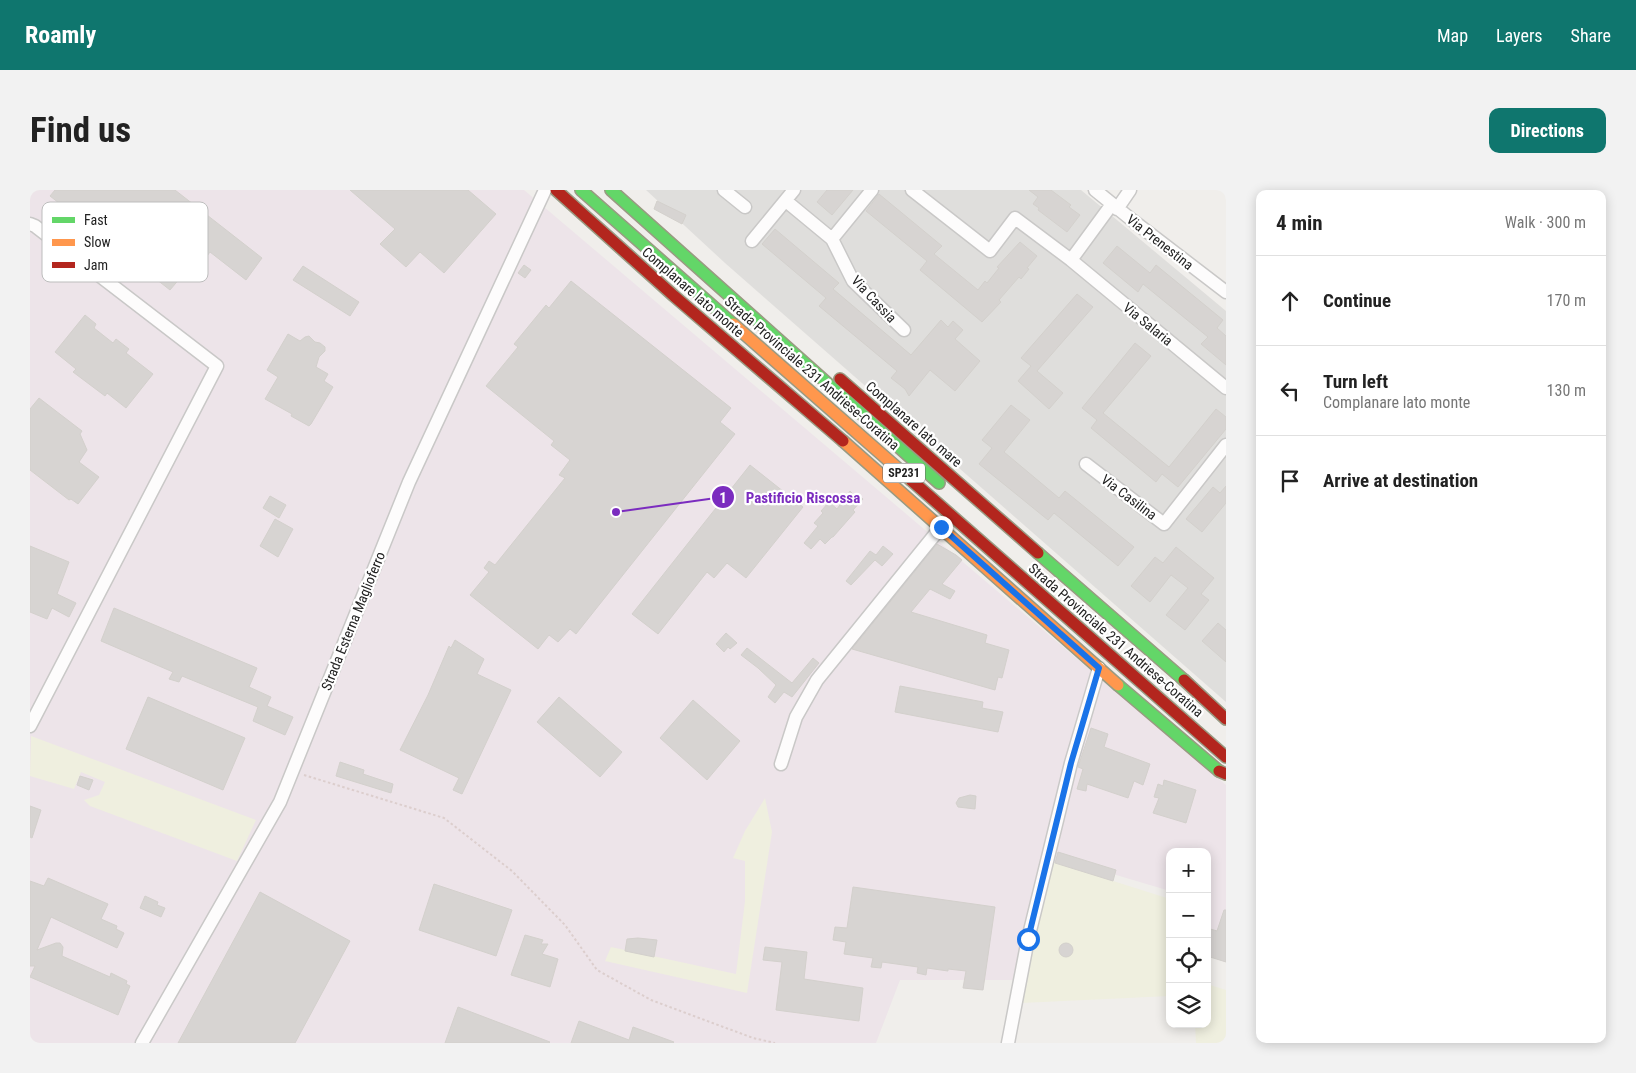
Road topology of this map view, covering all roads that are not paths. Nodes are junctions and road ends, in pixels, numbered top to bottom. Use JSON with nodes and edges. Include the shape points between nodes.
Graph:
{"nodes":[{"id":1,"x":544,"y":190,"type":"edge"},
{"id":2,"x":556,"y":190,"type":"edge"},
{"id":3,"x":581,"y":190,"type":"edge"},
{"id":4,"x":611,"y":190,"type":"edge"},
{"id":5,"x":625,"y":190,"type":"edge"},
{"id":6,"x":724,"y":190,"type":"edge"},
{"id":7,"x":794,"y":190,"type":"edge"},
{"id":8,"x":872,"y":190,"type":"edge"},
{"id":9,"x":912,"y":190,"type":"edge"},
{"id":10,"x":1095,"y":190,"type":"edge"},
{"id":11,"x":1130,"y":190,"type":"edge"},
{"id":12,"x":786,"y":201,"type":"junction"},
{"id":13,"x":1115,"y":206,"type":"junction"},
{"id":14,"x":745,"y":208,"type":"dead end"},
{"id":15,"x":30,"y":224,"type":"edge"},
{"id":16,"x":42,"y":231,"type":"edge"},
{"id":17,"x":832,"y":239,"type":"junction"},
{"id":18,"x":752,"y":241,"type":"dead end"},
{"id":19,"x":1071,"y":260,"type":"junction"},
{"id":20,"x":108,"y":282,"type":"edge"},
{"id":21,"x":1226,"y":292,"type":"edge"},
{"id":22,"x":904,"y":330,"type":"dead end"},
{"id":23,"x":1226,"y":388,"type":"edge"},
{"id":24,"x":1226,"y":444,"type":"edge"},
{"id":25,"x":1086,"y":464,"type":"dead end"},
{"id":26,"x":944,"y":487,"type":"dead end"},
{"id":27,"x":941,"y":527,"type":"junction"},
{"id":28,"x":1099,"y":668,"type":"junction"},
{"id":29,"x":1226,"y":719,"type":"edge"},
{"id":30,"x":30,"y":726,"type":"edge"},
{"id":31,"x":1226,"y":757,"type":"edge"},
{"id":32,"x":781,"y":764,"type":"dead end"},
{"id":33,"x":1222,"y":773,"type":"edge"},
{"id":34,"x":142,"y":1043,"type":"edge"},
{"id":35,"x":1008,"y":1043,"type":"edge"}],
"edges":[{"from":1,"to":34,"type":"street","name":"Strada Esterna Maglioferro","via":[[409,482],[280,802]]},
{"from":2,"to":27,"type":"main road","name":"Complanare lato monte"},
{"from":3,"to":31,"type":"main road","name":"Strada Provinciale 231 Andriese-Coratina","number":"SP231"},
{"from":4,"to":26,"type":"main road","name":"Strada Provinciale 231 Andriese-Coratina","number":"SP231"},
{"from":5,"to":29,"type":"main road","name":"Complanare lato mare"},
{"from":6,"to":14,"type":"street"},
{"from":7,"to":12,"type":"street"},
{"from":8,"to":17,"type":"street"},
{"from":9,"to":19,"type":"street","name":"Via Salaria","via":[[990,251],[1015,218]]},
{"from":10,"to":13,"type":"street","name":"Via Prenestina"},
{"from":11,"to":13,"type":"street"},
{"from":12,"to":17,"type":"street","name":"Via Cassia"},
{"from":12,"to":18,"type":"street"},
{"from":13,"to":19,"type":"street"},
{"from":13,"to":21,"type":"street","name":"Via Prenestina"},
{"from":15,"to":16,"type":"street"},
{"from":17,"to":22,"type":"street","name":"Via Cassia","via":[[854,281]]},
{"from":19,"to":23,"type":"street","name":"Via Salaria"},
{"from":20,"to":30,"type":"street","via":[[217,366]]},
{"from":24,"to":25,"type":"street","name":"Via Casilina","via":[[1164,524]]},
{"from":27,"to":28,"type":"main road","name":"Complanare lato monte"},
{"from":27,"to":32,"type":"street","via":[[817,680],[796,717]]},
{"from":28,"to":33,"type":"main road","name":"Complanare lato monte"},
{"from":28,"to":35,"type":"street","via":[[1071,763],[1028,939]]}]}
